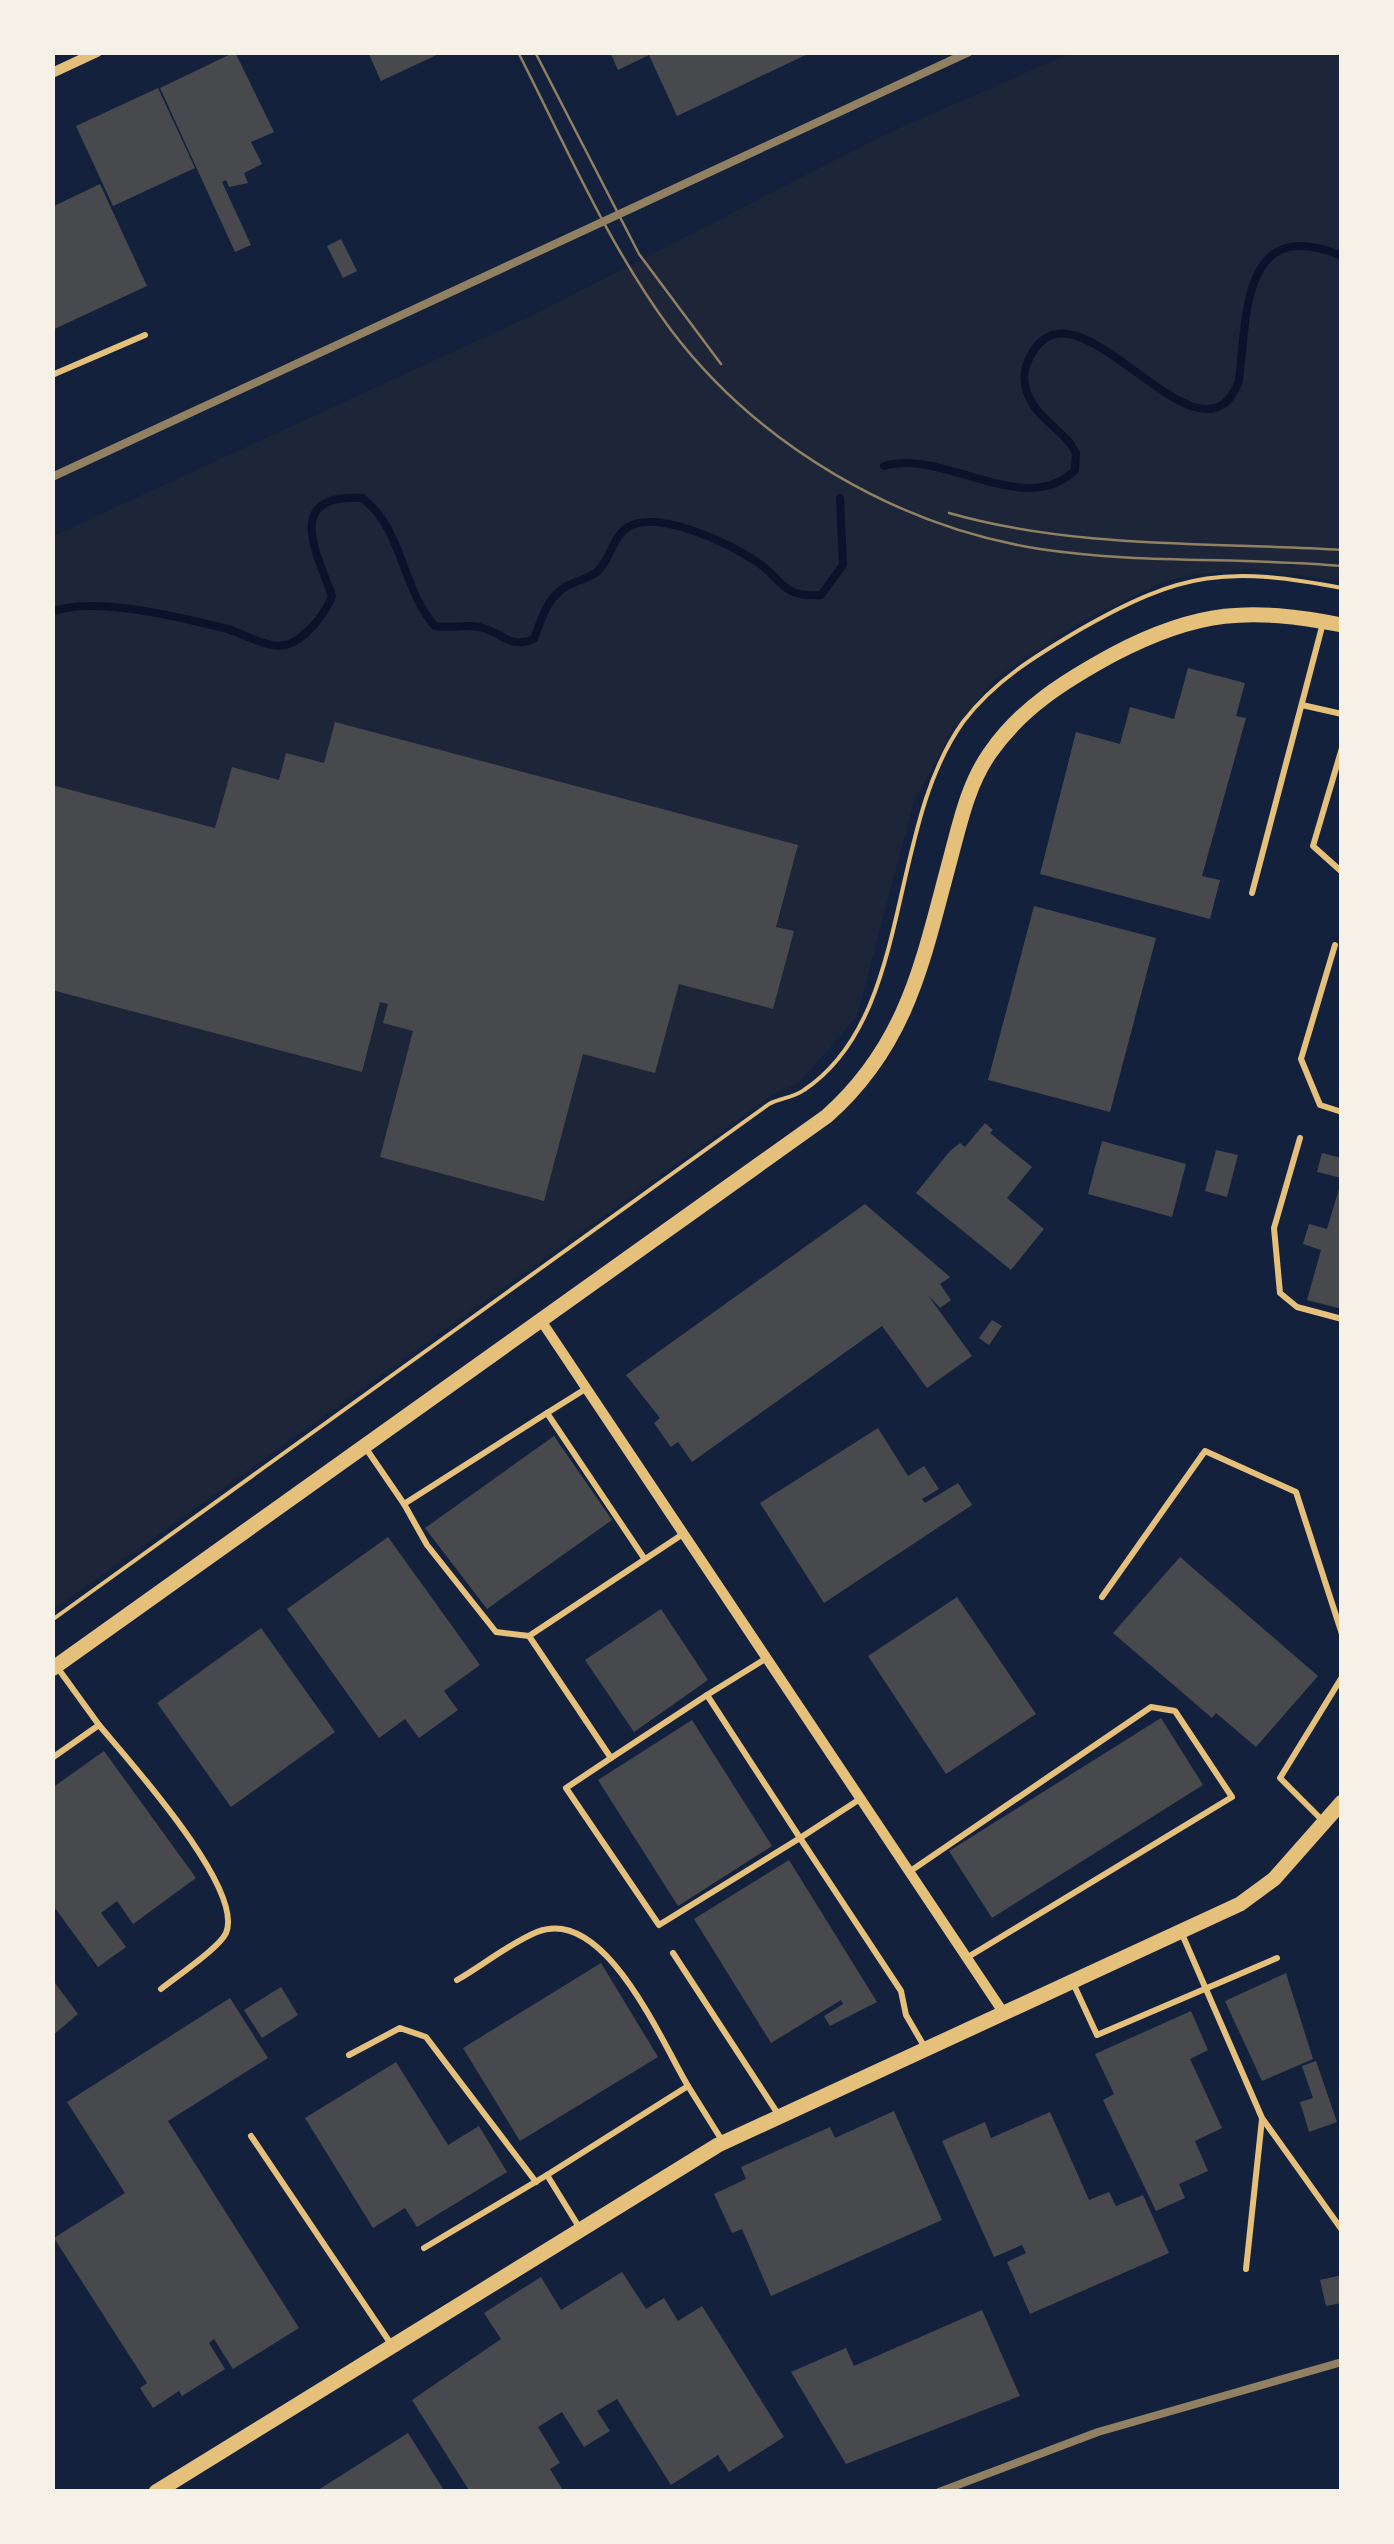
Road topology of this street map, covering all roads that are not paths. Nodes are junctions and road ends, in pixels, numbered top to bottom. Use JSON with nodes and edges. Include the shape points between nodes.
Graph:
{"nodes":[{"id":1,"x":97,"y":52,"type":"edge"},
{"id":2,"x":52,"y":72,"type":"edge"},
{"id":3,"x":52,"y":144,"type":"edge"},
{"id":4,"x":52,"y":162,"type":"edge"},
{"id":5,"x":145,"y":334,"type":"dead end"},
{"id":6,"x":52,"y":375,"type":"edge"},
{"id":7,"x":1324,"y":622,"type":"junction"},
{"id":8,"x":1342,"y":626,"type":"edge"},
{"id":9,"x":1302,"y":704,"type":"junction"},
{"id":10,"x":1342,"y":714,"type":"edge"},
{"id":11,"x":1342,"y":748,"type":"edge"},
{"id":12,"x":1342,"y":872,"type":"edge"},
{"id":13,"x":1252,"y":894,"type":"dead end"},
{"id":14,"x":1334,"y":946,"type":"dead end"},
{"id":15,"x":1342,"y":1112,"type":"edge"},
{"id":16,"x":1300,"y":1138,"type":"dead end"},
{"id":17,"x":539,"y":1318,"type":"junction"},
{"id":18,"x":1342,"y":1319,"type":"edge"},
{"id":19,"x":587,"y":1388,"type":"junction"},
{"id":20,"x":547,"y":1413,"type":"junction"},
{"id":21,"x":363,"y":1445,"type":"junction"},
{"id":22,"x":404,"y":1504,"type":"junction"},
{"id":23,"x":683,"y":1534,"type":"junction"},
{"id":24,"x":644,"y":1558,"type":"junction"},
{"id":25,"x":1102,"y":1596,"type":"dead end"},
{"id":26,"x":1342,"y":1634,"type":"edge"},
{"id":27,"x":530,"y":1636,"type":"junction"},
{"id":28,"x":767,"y":1658,"type":"junction"},
{"id":29,"x":54,"y":1668,"type":"edge"},
{"id":30,"x":1342,"y":1677,"type":"edge"},
{"id":31,"x":707,"y":1695,"type":"junction"},
{"id":32,"x":100,"y":1725,"type":"junction"},
{"id":33,"x":52,"y":1758,"type":"edge"},
{"id":34,"x":611,"y":1758,"type":"junction"},
{"id":35,"x":860,"y":1799,"type":"junction"},
{"id":36,"x":1342,"y":1802,"type":"edge"},
{"id":37,"x":1324,"y":1822,"type":"junction"},
{"id":38,"x":800,"y":1838,"type":"junction"},
{"id":39,"x":909,"y":1872,"type":"junction"},
{"id":40,"x":1181,"y":1933,"type":"junction"},
{"id":41,"x":673,"y":1953,"type":"dead end"},
{"id":42,"x":967,"y":1958,"type":"junction"},
{"id":43,"x":1277,"y":1958,"type":"dead end"},
{"id":44,"x":458,"y":1980,"type":"dead end"},
{"id":45,"x":1072,"y":1982,"type":"junction"},
{"id":46,"x":1206,"y":1988,"type":"junction"},
{"id":47,"x":161,"y":1989,"type":"dead end"},
{"id":48,"x":1003,"y":2012,"type":"junction"},
{"id":49,"x":925,"y":2048,"type":"junction"},
{"id":50,"x":349,"y":2056,"type":"dead end"},
{"id":51,"x":688,"y":2086,"type":"junction"},
{"id":52,"x":779,"y":2115,"type":"junction"},
{"id":53,"x":1262,"y":2118,"type":"junction"},
{"id":54,"x":251,"y":2136,"type":"dead end"},
{"id":55,"x":723,"y":2142,"type":"junction"},
{"id":56,"x":547,"y":2176,"type":"junction"},
{"id":57,"x":536,"y":2182,"type":"junction"},
{"id":58,"x":580,"y":2228,"type":"junction"},
{"id":59,"x":1342,"y":2230,"type":"edge"},
{"id":60,"x":424,"y":2248,"type":"dead end"},
{"id":61,"x":1246,"y":2269,"type":"dead end"},
{"id":62,"x":391,"y":2345,"type":"junction"},
{"id":63,"x":156,"y":2492,"type":"edge"}],
"edges":[{"from":1,"to":2,"type":"street"},
{"from":3,"to":4,"type":"lane"},
{"from":5,"to":6,"type":"lane"},
{"from":7,"to":8,"type":"street"},
{"from":7,"to":9,"type":"lane"},
{"from":7,"to":17,"type":"street","via":[[1256,612],[1174,625],[1036,702],[1009,728],[975,780],[907,1007],[867,1077],[826,1116]]},
{"from":9,"to":10,"type":"lane"},
{"from":9,"to":13,"type":"lane"},
{"from":11,"to":12,"type":"lane","via":[[1313,846]]},
{"from":14,"to":15,"type":"lane","via":[[1301,1060],[1320,1105]]},
{"from":16,"to":18,"type":"lane","via":[[1274,1228],[1280,1293],[1298,1307]]},
{"from":17,"to":19,"type":"street"},
{"from":17,"to":21,"type":"street"},
{"from":19,"to":20,"type":"lane"},
{"from":19,"to":23,"type":"street"},
{"from":20,"to":22,"type":"lane"},
{"from":20,"to":24,"type":"lane"},
{"from":21,"to":22,"type":"lane"},
{"from":21,"to":29,"type":"street"},
{"from":22,"to":27,"type":"lane","via":[[427,1545],[496,1632]]},
{"from":23,"to":24,"type":"lane"},
{"from":23,"to":28,"type":"street"},
{"from":24,"to":27,"type":"lane"},
{"from":25,"to":26,"type":"lane","via":[[1205,1452],[1296,1492]]},
{"from":27,"to":34,"type":"lane"},
{"from":28,"to":31,"type":"lane"},
{"from":28,"to":35,"type":"street"},
{"from":29,"to":32,"type":"lane"},
{"from":30,"to":37,"type":"lane","via":[[1280,1778]]},
{"from":31,"to":34,"type":"lane"},
{"from":31,"to":38,"type":"lane"},
{"from":32,"to":33,"type":"lane"},
{"from":32,"to":47,"type":"lane","via":[[216,1878],[229,1916],[225,1935]]},
{"from":34,"to":38,"type":"lane","via":[[566,1788],[658,1926]]},
{"from":35,"to":38,"type":"lane"},
{"from":35,"to":39,"type":"street"},
{"from":36,"to":37,"type":"street"},
{"from":37,"to":40,"type":"street","via":[[1255,1894]]},
{"from":38,"to":49,"type":"lane","via":[[900,1991]]},
{"from":39,"to":42,"type":"street"},
{"from":39,"to":42,"type":"lane","via":[[1151,1707],[1174,1711],[1232,1797]]},
{"from":40,"to":45,"type":"street"},
{"from":40,"to":46,"type":"lane"},
{"from":41,"to":52,"type":"lane"},
{"from":42,"to":48,"type":"street"},
{"from":43,"to":46,"type":"lane"},
{"from":44,"to":51,"type":"lane","via":[[540,1930],[576,1930],[612,1957]]},
{"from":45,"to":46,"type":"lane","via":[[1097,2035]]},
{"from":45,"to":48,"type":"street"},
{"from":46,"to":53,"type":"lane"},
{"from":48,"to":49,"type":"street"},
{"from":49,"to":52,"type":"street"},
{"from":50,"to":57,"type":"lane","via":[[400,2028],[426,2037]]},
{"from":51,"to":55,"type":"lane"},
{"from":51,"to":56,"type":"lane"},
{"from":52,"to":55,"type":"street"},
{"from":53,"to":59,"type":"lane"},
{"from":53,"to":61,"type":"lane"},
{"from":54,"to":62,"type":"lane"},
{"from":55,"to":58,"type":"street"},
{"from":56,"to":57,"type":"lane"},
{"from":56,"to":58,"type":"lane"},
{"from":57,"to":60,"type":"lane"},
{"from":58,"to":62,"type":"street"},
{"from":62,"to":63,"type":"street"}]}
